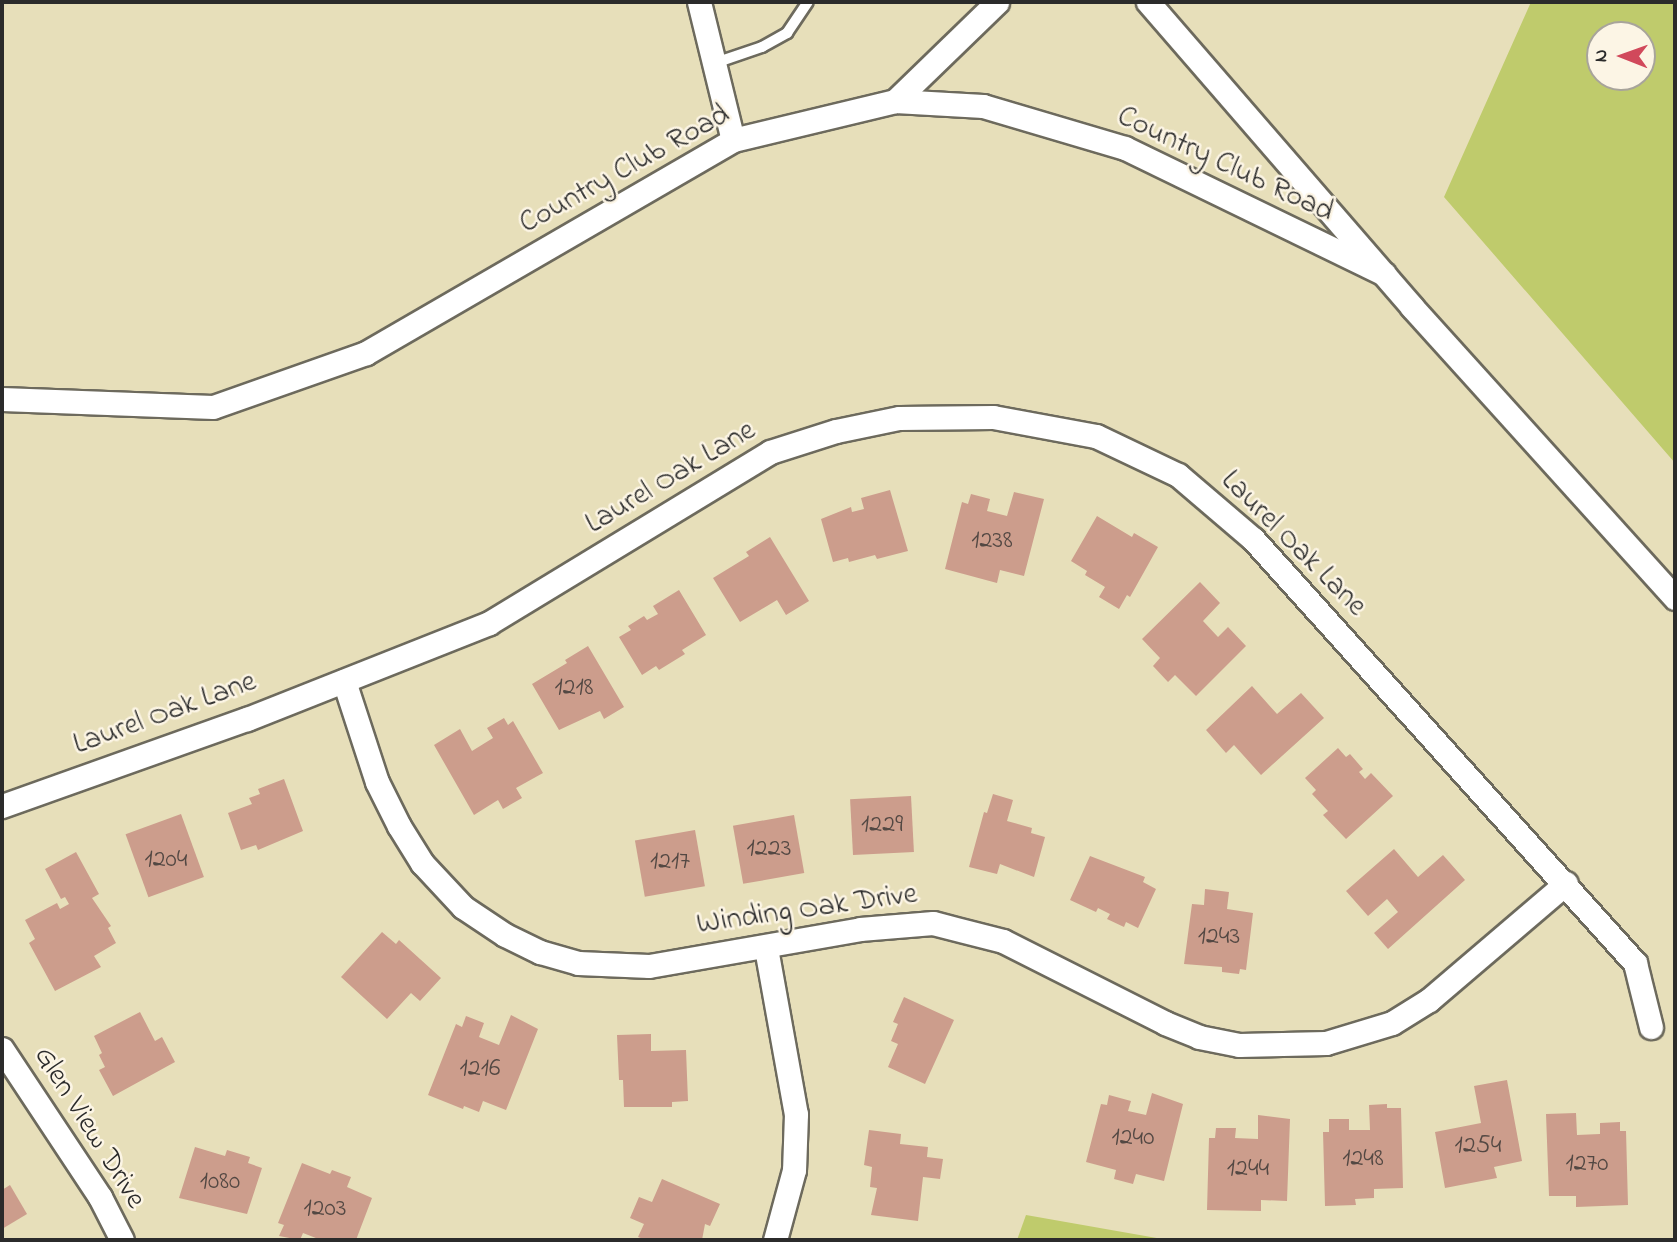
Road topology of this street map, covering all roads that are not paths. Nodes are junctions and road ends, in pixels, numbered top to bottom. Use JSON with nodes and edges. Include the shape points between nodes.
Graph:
{"nodes":[{"id":1,"x":699,"y":2,"type":"edge"},
{"id":2,"x":808,"y":2,"type":"edge"},
{"id":3,"x":997,"y":2,"type":"edge"},
{"id":4,"x":1148,"y":2,"type":"edge"},
{"id":5,"x":715,"y":63,"type":"junction"},
{"id":6,"x":895,"y":102,"type":"junction"},
{"id":7,"x":733,"y":140,"type":"junction"},
{"id":8,"x":1384,"y":274,"type":"junction"},
{"id":9,"x":2,"y":399,"type":"edge"},
{"id":10,"x":1675,"y":598,"type":"edge"},
{"id":11,"x":344,"y":681,"type":"junction"},
{"id":12,"x":2,"y":806,"type":"edge"},
{"id":13,"x":1566,"y":883,"type":"junction"},
{"id":14,"x":766,"y":948,"type":"junction"},
{"id":15,"x":1651,"y":1027,"type":"dead end"},
{"id":16,"x":2,"y":1049,"type":"edge"},
{"id":17,"x":121,"y":1240,"type":"edge"},
{"id":18,"x":775,"y":1240,"type":"edge"}],
"edges":[{"from":1,"to":5,"type":"street"},
{"from":2,"to":5,"type":"lane","via":[[787,33]]},
{"from":3,"to":6,"type":"street"},
{"from":4,"to":8,"type":"street"},
{"from":5,"to":7,"type":"street"},
{"from":6,"to":7,"type":"street","name":"Country Club Road"},
{"from":6,"to":8,"type":"street","name":"Country Club Road","via":[[983,106],[1125,148]]},
{"from":7,"to":9,"type":"street","name":"Country Club Road","via":[[366,353],[213,407]]},
{"from":8,"to":10,"type":"street","name":"Country Club Road"},
{"from":11,"to":12,"type":"street","name":"Laurel Oak Lane"},
{"from":11,"to":13,"type":"street","name":"Laurel Oak Lane","via":[[489,623],[770,452],[899,418],[993,417],[1096,436],[1178,475],[1253,539]]},
{"from":11,"to":14,"type":"street","name":"Winding Oak Drive","via":[[377,782],[422,863],[463,907],[505,935],[540,952],[579,963],[614,966],[649,966]]},
{"from":13,"to":14,"type":"street","name":"Winding Oak Drive","via":[[1429,1000],[1392,1023],[1326,1043],[1238,1045],[1199,1037],[1003,941],[945,925],[860,929]]},
{"from":13,"to":15,"type":"street","name":"Laurel Oak Lane","via":[[1635,963]]},
{"from":14,"to":18,"type":"street","via":[[796,1114],[794,1170]]},
{"from":16,"to":17,"type":"street","name":"Glen View Drive","via":[[100,1197]]}]}
